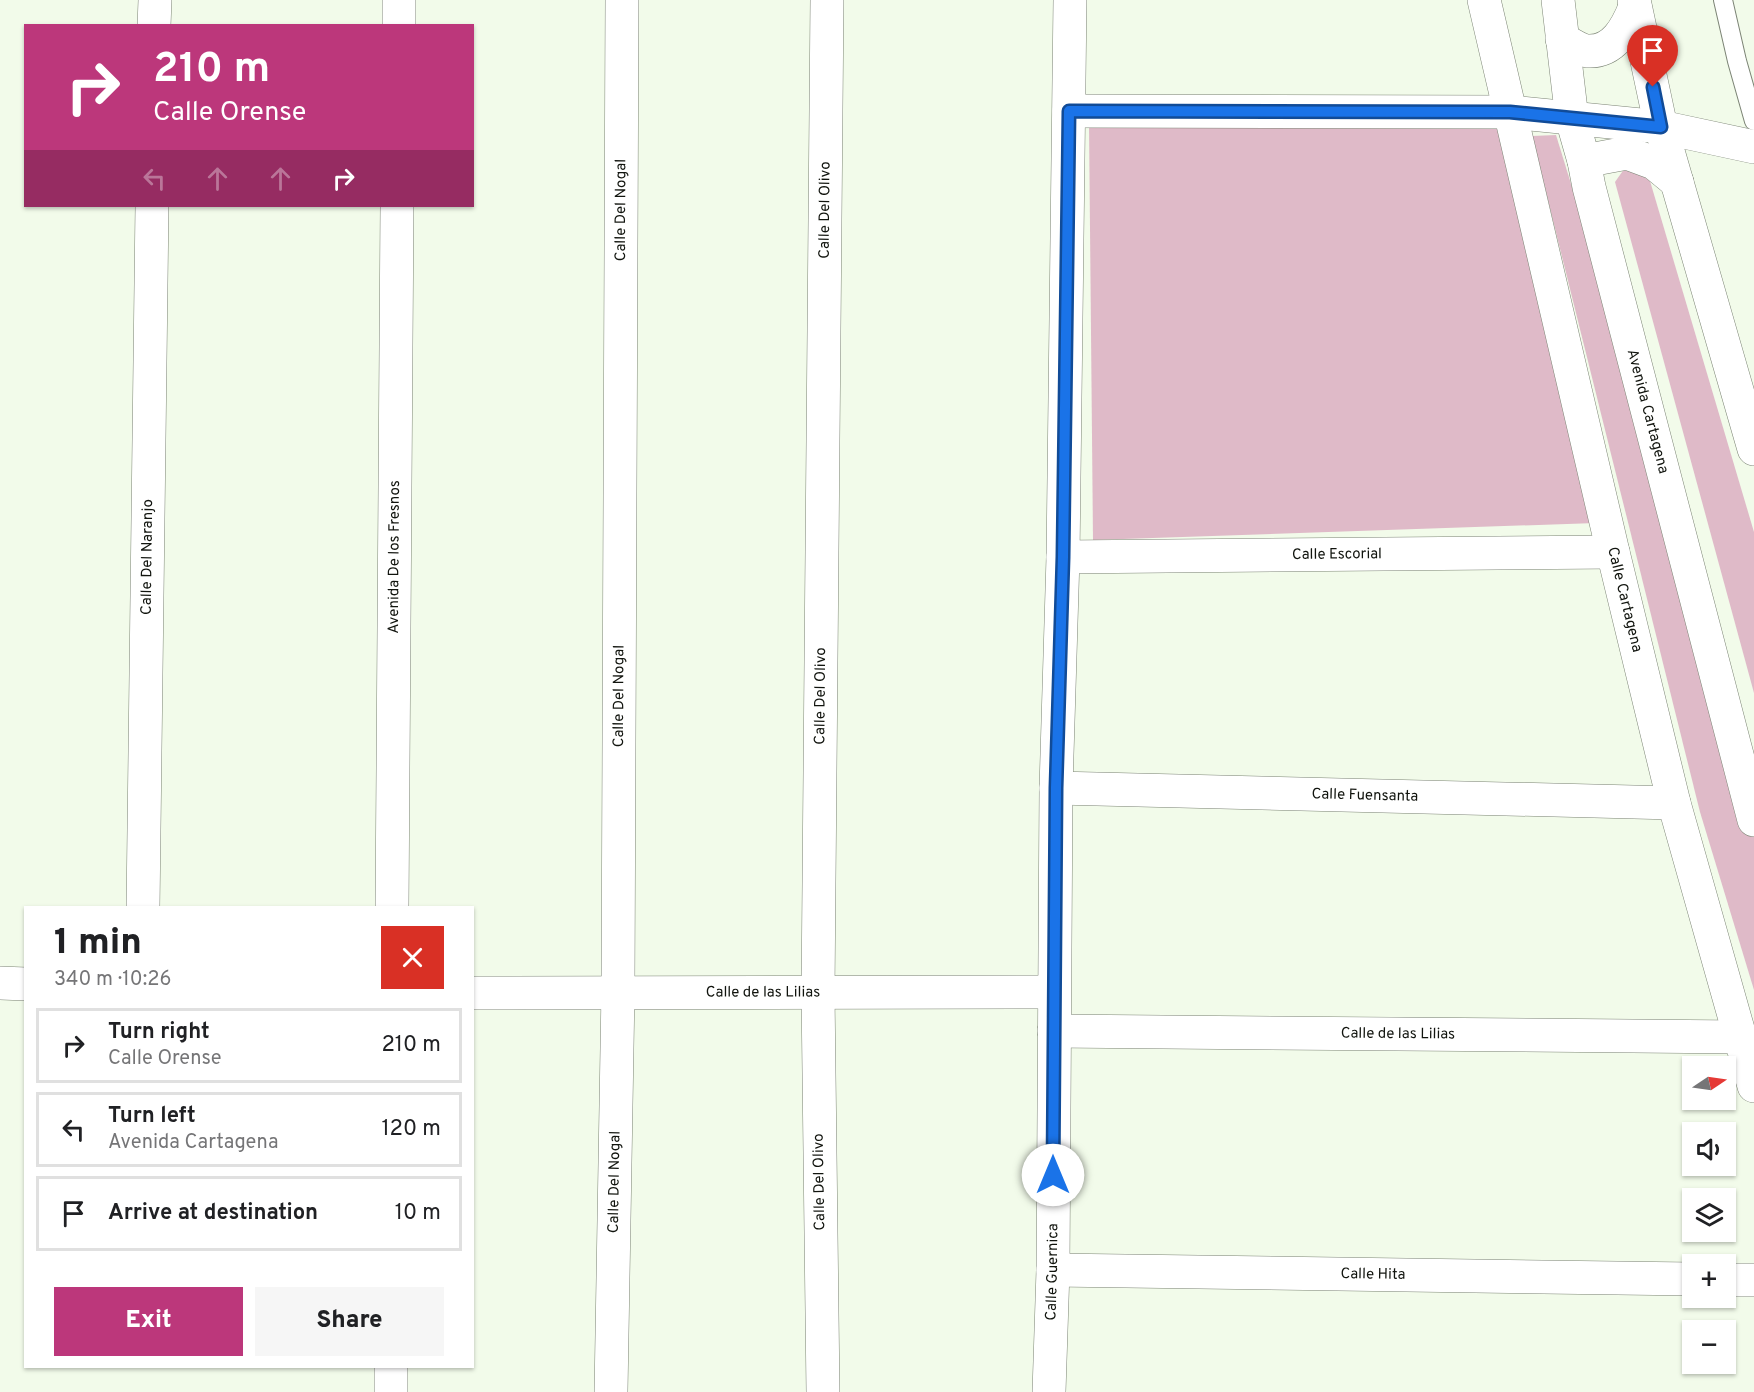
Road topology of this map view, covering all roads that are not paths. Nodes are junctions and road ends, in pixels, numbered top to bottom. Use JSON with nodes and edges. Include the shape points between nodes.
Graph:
{"nodes":[{"id":1,"x":155,"y":0,"type":"edge"},
{"id":2,"x":399,"y":0,"type":"edge"},
{"id":3,"x":622,"y":0,"type":"edge"},
{"id":4,"x":827,"y":0,"type":"edge"},
{"id":5,"x":1070,"y":0,"type":"edge"},
{"id":6,"x":1484,"y":0,"type":"edge"},
{"id":7,"x":1551,"y":0,"type":"edge"},
{"id":8,"x":1558,"y":0,"type":"edge"},
{"id":9,"x":1723,"y":0,"type":"edge"},
{"id":10,"x":1635,"y":3,"type":"edge"},
{"id":11,"x":154,"y":24,"type":"edge"},
{"id":12,"x":399,"y":24,"type":"edge"},
{"id":13,"x":1562,"y":39,"type":"junction"},
{"id":14,"x":1745,"y":62,"type":"edge"},
{"id":15,"x":1069,"y":111,"type":"junction"},
{"id":16,"x":1510,"y":112,"type":"junction"},
{"id":17,"x":1572,"y":119,"type":"junction"},
{"id":18,"x":1754,"y":121,"type":"edge"},
{"id":19,"x":1661,"y":127,"type":"junction"},
{"id":20,"x":1754,"y":147,"type":"edge"},
{"id":21,"x":1584,"y":161,"type":"junction"},
{"id":22,"x":1677,"y":182,"type":"junction"},
{"id":23,"x":152,"y":207,"type":"edge"},
{"id":24,"x":397,"y":207,"type":"edge"},
{"id":25,"x":1754,"y":449,"type":"edge"},
{"id":26,"x":1613,"y":552,"type":"junction"},
{"id":27,"x":1063,"y":557,"type":"junction"},
{"id":28,"x":1056,"y":788,"type":"junction"},
{"id":29,"x":1674,"y":803,"type":"junction"},
{"id":30,"x":1754,"y":820,"type":"edge"},
{"id":31,"x":142,"y":906,"type":"edge"},
{"id":32,"x":392,"y":906,"type":"edge"},
{"id":33,"x":0,"y":983,"type":"edge"},
{"id":34,"x":24,"y":984,"type":"edge"},
{"id":35,"x":618,"y":991,"type":"junction"},
{"id":36,"x":1054,"y":992,"type":"junction"},
{"id":37,"x":474,"y":993,"type":"edge"},
{"id":38,"x":818,"y":993,"type":"junction"},
{"id":39,"x":1054,"y":1031,"type":"junction"},
{"id":40,"x":1742,"y":1037,"type":"junction"},
{"id":41,"x":1754,"y":1086,"type":"edge"},
{"id":42,"x":1053,"y":1270,"type":"junction"},
{"id":43,"x":1682,"y":1279,"type":"edge"},
{"id":44,"x":1736,"y":1280,"type":"edge"},
{"id":45,"x":1754,"y":1280,"type":"edge"},
{"id":46,"x":391,"y":1368,"type":"edge"},
{"id":47,"x":391,"y":1392,"type":"edge"},
{"id":48,"x":611,"y":1392,"type":"edge"},
{"id":49,"x":823,"y":1392,"type":"edge"},
{"id":50,"x":1050,"y":1392,"type":"edge"}],
"edges":[{"from":1,"to":11,"type":"street"},
{"from":2,"to":12,"type":"street"},
{"from":3,"to":35,"type":"street","name":"Calle Del Nogal"},
{"from":4,"to":38,"type":"street","name":"Calle Del Olivo"},
{"from":5,"to":15,"type":"street","name":"Calle Guernica"},
{"from":6,"to":16,"type":"street"},
{"from":7,"to":13,"type":"street"},
{"from":8,"to":13,"type":"street","name":"Avenida Cartagena"},
{"from":9,"to":14,"type":"lane"},
{"from":10,"to":13,"type":"street","via":[[1627,26],[1615,42],[1599,50],[1586,51]]},
{"from":10,"to":19,"type":"street"},
{"from":13,"to":17,"type":"street","name":"Avenida Cartagena"},
{"from":14,"to":18,"type":"lane"},
{"from":15,"to":16,"type":"street"},
{"from":15,"to":27,"type":"street","name":"Calle Guernica"},
{"from":16,"to":17,"type":"street"},
{"from":16,"to":26,"type":"street","name":"Calle Cartagena"},
{"from":17,"to":19,"type":"street"},
{"from":17,"to":21,"type":"street","name":"Avenida Cartagena"},
{"from":19,"to":20,"type":"street"},
{"from":19,"to":22,"type":"street"},
{"from":21,"to":22,"type":"street","via":[[1627,153],[1654,163]]},
{"from":21,"to":30,"type":"street","name":"Avenida Cartagena"},
{"from":22,"to":25,"type":"street"},
{"from":23,"to":31,"type":"street","name":"Calle Del Naranjo"},
{"from":24,"to":32,"type":"street","name":"Avenida De los Fresnos"},
{"from":26,"to":27,"type":"street","name":"Calle Escorial"},
{"from":26,"to":29,"type":"street","name":"Calle Cartagena"},
{"from":27,"to":28,"type":"street","name":"Calle Guernica"},
{"from":28,"to":29,"type":"street","name":"Calle Fuensanta"},
{"from":28,"to":36,"type":"street","name":"Calle Guernica"},
{"from":29,"to":40,"type":"street","name":"Calle Cartagena"},
{"from":33,"to":34,"type":"street"},
{"from":35,"to":37,"type":"street","name":"Calle de las Lilias"},
{"from":35,"to":38,"type":"street","name":"Calle de las Lilias"},
{"from":35,"to":48,"type":"street","name":"Calle Del Nogal"},
{"from":36,"to":38,"type":"street","name":"Calle de las Lilias"},
{"from":36,"to":39,"type":"street","name":"Calle Guernica"},
{"from":38,"to":49,"type":"street","name":"Calle Del Olivo"},
{"from":39,"to":40,"type":"street","name":"Calle de las Lilias"},
{"from":39,"to":42,"type":"street","name":"Calle Guernica"},
{"from":40,"to":41,"type":"street","name":"Calle Cartagena"},
{"from":42,"to":43,"type":"street","name":"Calle Hita"},
{"from":42,"to":50,"type":"street","name":"Calle Guernica"},
{"from":44,"to":45,"type":"street"},
{"from":46,"to":47,"type":"street"}]}
